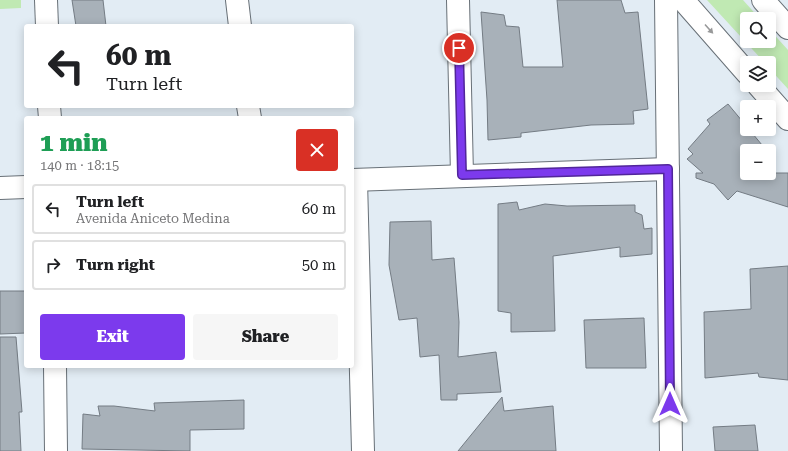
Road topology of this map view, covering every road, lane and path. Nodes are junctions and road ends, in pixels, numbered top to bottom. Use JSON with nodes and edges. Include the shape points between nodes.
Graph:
{"nodes":[{"id":1,"x":46,"y":0,"type":"edge"},
{"id":2,"x":237,"y":0,"type":"edge"},
{"id":3,"x":458,"y":0,"type":"edge"},
{"id":4,"x":666,"y":0,"type":"edge"},
{"id":5,"x":683,"y":0,"type":"edge"},
{"id":6,"x":763,"y":0,"type":"edge"},
{"id":7,"x":47,"y":24,"type":"edge"},
{"id":8,"x":240,"y":24,"type":"edge"},
{"id":9,"x":788,"y":28,"type":"edge"},
{"id":10,"x":740,"y":65,"type":"edge"},
{"id":11,"x":764,"y":92,"type":"edge"},
{"id":12,"x":788,"y":119,"type":"edge"},
{"id":13,"x":668,"y":169,"type":"junction"},
{"id":14,"x":462,"y":175,"type":"junction"},
{"id":15,"x":354,"y":180,"type":"edge"},
{"id":16,"x":24,"y":187,"type":"edge"},
{"id":17,"x":0,"y":188,"type":"edge"},
{"id":18,"x":55,"y":368,"type":"edge"},
{"id":19,"x":56,"y":451,"type":"edge"},
{"id":20,"x":363,"y":451,"type":"edge"},
{"id":21,"x":671,"y":451,"type":"edge"}],
"edges":[{"from":1,"to":7,"type":"street"},
{"from":2,"to":8,"type":"street"},
{"from":3,"to":14,"type":"street"},
{"from":4,"to":13,"type":"street"},
{"from":5,"to":10,"type":"street","one_way":true},
{"from":6,"to":9,"type":"street"},
{"from":11,"to":12,"type":"street"},
{"from":13,"to":14,"type":"street"},
{"from":13,"to":21,"type":"street"},
{"from":14,"to":15,"type":"street"},
{"from":15,"to":20,"type":"street"},
{"from":16,"to":17,"type":"street"},
{"from":18,"to":19,"type":"street"}]}
